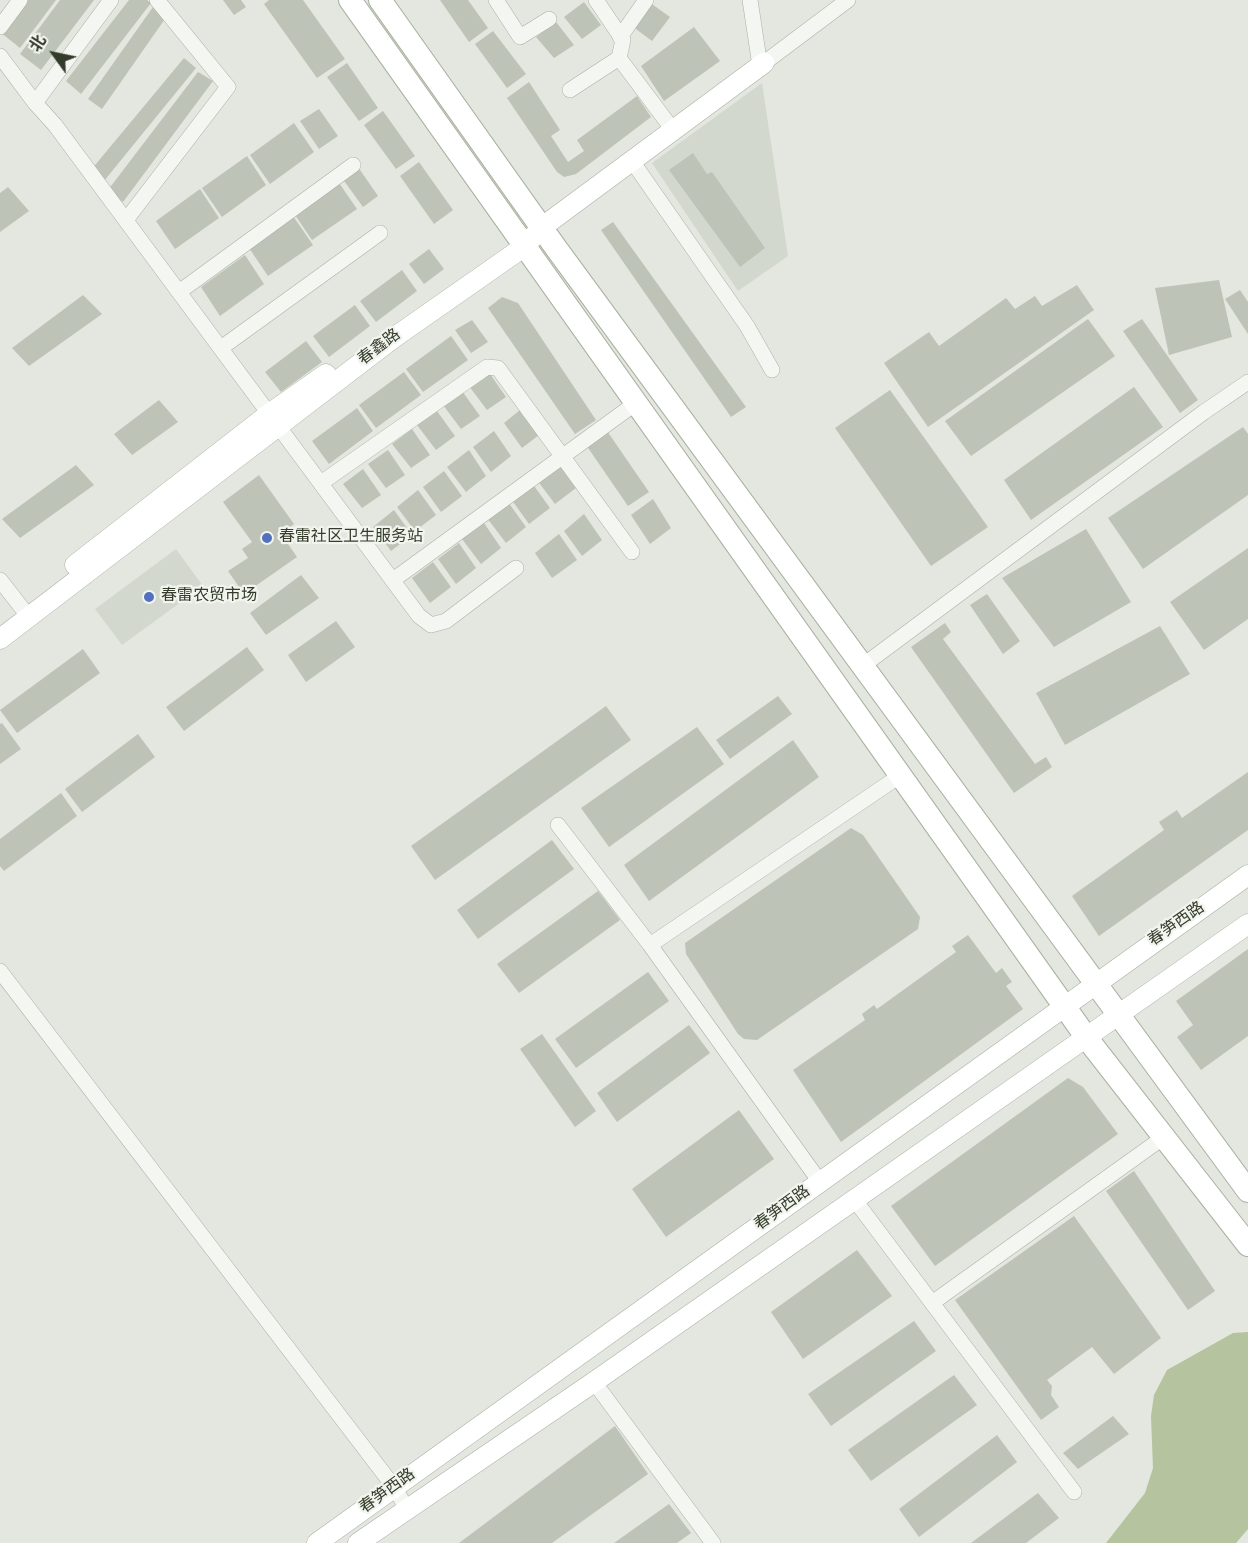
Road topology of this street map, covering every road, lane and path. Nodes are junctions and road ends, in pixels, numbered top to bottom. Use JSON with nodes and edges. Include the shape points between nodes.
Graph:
{"nodes":[{"id":1,"x":20,"y":0,"type":"edge"},
{"id":2,"x":111,"y":0,"type":"edge"},
{"id":3,"x":157,"y":0,"type":"edge"},
{"id":4,"x":350,"y":0,"type":"edge"},
{"id":5,"x":380,"y":0,"type":"edge"},
{"id":6,"x":496,"y":0,"type":"edge"},
{"id":7,"x":596,"y":0,"type":"edge"},
{"id":8,"x":646,"y":0,"type":"edge"},
{"id":9,"x":750,"y":0,"type":"edge"},
{"id":10,"x":848,"y":0,"type":"edge"},
{"id":11,"x":549,"y":19,"type":"dead end"},
{"id":12,"x":0,"y":27,"type":"edge"},
{"id":13,"x":620,"y":37,"type":"junction"},
{"id":14,"x":0,"y":56,"type":"edge"},
{"id":15,"x":619,"y":58,"type":"junction"},
{"id":16,"x":762,"y":64,"type":"junction"},
{"id":17,"x":570,"y":90,"type":"dead end"},
{"id":18,"x":35,"y":103,"type":"junction"},
{"id":19,"x":673,"y":130,"type":"junction"},
{"id":20,"x":632,"y":161,"type":"junction"},
{"id":21,"x":352,"y":165,"type":"dead end"},
{"id":22,"x":126,"y":220,"type":"junction"},
{"id":23,"x":542,"y":228,"type":"junction"},
{"id":24,"x":380,"y":233,"type":"dead end"},
{"id":25,"x":524,"y":244,"type":"junction"},
{"id":26,"x":179,"y":292,"type":"junction"},
{"id":27,"x":220,"y":348,"type":"junction"},
{"id":28,"x":772,"y":370,"type":"dead end"},
{"id":29,"x":1248,"y":382,"type":"edge"},
{"id":30,"x":636,"y":403,"type":"junction"},
{"id":31,"x":274,"y":420,"type":"junction"},
{"id":32,"x":562,"y":455,"type":"junction"},
{"id":33,"x":321,"y":483,"type":"junction"},
{"id":34,"x":632,"y":552,"type":"dead end"},
{"id":35,"x":516,"y":568,"type":"dead end"},
{"id":36,"x":0,"y":580,"type":"edge"},
{"id":37,"x":393,"y":580,"type":"junction"},
{"id":38,"x":25,"y":612,"type":"junction"},
{"id":39,"x":0,"y":623,"type":"edge"},
{"id":40,"x":0,"y":639,"type":"edge"},
{"id":41,"x":861,"y":667,"type":"junction"},
{"id":42,"x":901,"y":776,"type":"junction"},
{"id":43,"x":558,"y":825,"type":"dead end"},
{"id":44,"x":1248,"y":875,"type":"edge"},
{"id":45,"x":1248,"y":924,"type":"edge"},
{"id":46,"x":650,"y":945,"type":"junction"},
{"id":47,"x":0,"y":970,"type":"edge"},
{"id":48,"x":1094,"y":984,"type":"junction"},
{"id":49,"x":1065,"y":1006,"type":"junction"},
{"id":50,"x":1117,"y":1015,"type":"junction"},
{"id":51,"x":1087,"y":1037,"type":"junction"},
{"id":52,"x":1164,"y":1137,"type":"junction"},
{"id":53,"x":820,"y":1182,"type":"junction"},
{"id":54,"x":1248,"y":1191,"type":"edge"},
{"id":55,"x":854,"y":1199,"type":"junction"},
{"id":56,"x":1248,"y":1245,"type":"edge"},
{"id":57,"x":932,"y":1303,"type":"junction"},
{"id":58,"x":594,"y":1382,"type":"junction"},
{"id":59,"x":394,"y":1487,"type":"junction"},
{"id":60,"x":1074,"y":1492,"type":"dead end"},
{"id":61,"x":407,"y":1509,"type":"junction"},
{"id":62,"x":317,"y":1543,"type":"edge"},
{"id":63,"x":358,"y":1543,"type":"edge"},
{"id":64,"x":713,"y":1543,"type":"edge"}],
"edges":[{"from":1,"to":12,"type":"street"},
{"from":2,"to":18,"type":"street"},
{"from":3,"to":22,"type":"street","via":[[228,87]]},
{"from":4,"to":25,"type":"main road"},
{"from":5,"to":23,"type":"main road"},
{"from":6,"to":11,"type":"street","via":[[520,37]]},
{"from":7,"to":13,"type":"street"},
{"from":8,"to":13,"type":"street"},
{"from":9,"to":16,"type":"street"},
{"from":10,"to":16,"type":"street"},
{"from":13,"to":15,"type":"street","via":[[623,40]]},
{"from":14,"to":18,"type":"street"},
{"from":15,"to":17,"type":"street"},
{"from":15,"to":19,"type":"street"},
{"from":16,"to":19,"type":"main road","name":"春鑫路"},
{"from":18,"to":22,"type":"street"},
{"from":19,"to":20,"type":"main road","name":"春鑫路"},
{"from":20,"to":23,"type":"main road","name":"春鑫路"},
{"from":20,"to":28,"type":"street","via":[[747,326]]},
{"from":21,"to":26,"type":"street"},
{"from":22,"to":26,"type":"street"},
{"from":23,"to":25,"type":"main road","name":"春鑫路"},
{"from":23,"to":41,"type":"main road"},
{"from":24,"to":27,"type":"street"},
{"from":25,"to":30,"type":"main road"},
{"from":25,"to":31,"type":"main road","name":"春鑫路","via":[[488,258]]},
{"from":26,"to":27,"type":"street"},
{"from":27,"to":31,"type":"street"},
{"from":29,"to":41,"type":"street"},
{"from":30,"to":32,"type":"street"},
{"from":30,"to":42,"type":"main road"},
{"from":31,"to":33,"type":"street"},
{"from":31,"to":38,"type":"main road","name":"春鑫路"},
{"from":32,"to":33,"type":"street","via":[[498,368],[487,367]]},
{"from":32,"to":34,"type":"street"},
{"from":32,"to":37,"type":"street"},
{"from":33,"to":37,"type":"street"},
{"from":35,"to":37,"type":"street","via":[[446,621],[431,625],[419,616]]},
{"from":36,"to":38,"type":"street"},
{"from":38,"to":39,"type":"main road","name":"春鑫路"},
{"from":38,"to":40,"type":"main road","name":"春鑫路"},
{"from":41,"to":48,"type":"main road"},
{"from":42,"to":46,"type":"street"},
{"from":42,"to":49,"type":"main road"},
{"from":43,"to":46,"type":"street"},
{"from":44,"to":48,"type":"main road","name":"春笋西路"},
{"from":45,"to":50,"type":"main road","name":"春笋西路"},
{"from":46,"to":53,"type":"street"},
{"from":47,"to":59,"type":"street"},
{"from":48,"to":49,"type":"main road","name":"春笋西路"},
{"from":48,"to":50,"type":"main road"},
{"from":49,"to":51,"type":"main road"},
{"from":49,"to":53,"type":"main road","name":"春笋西路"},
{"from":50,"to":51,"type":"main road","name":"春笋西路"},
{"from":50,"to":54,"type":"main road"},
{"from":51,"to":52,"type":"main road"},
{"from":51,"to":55,"type":"main road","name":"春笋西路"},
{"from":52,"to":56,"type":"main road"},
{"from":52,"to":57,"type":"street"},
{"from":53,"to":59,"type":"main road","name":"春笋西路"},
{"from":55,"to":57,"type":"street"},
{"from":55,"to":58,"type":"main road","name":"春笋西路"},
{"from":57,"to":60,"type":"street"},
{"from":58,"to":61,"type":"main road","name":"春笋西路"},
{"from":58,"to":64,"type":"street"},
{"from":59,"to":61,"type":"street"},
{"from":59,"to":62,"type":"main road","name":"春笋西路"},
{"from":61,"to":63,"type":"main road","name":"春笋西路"}]}
